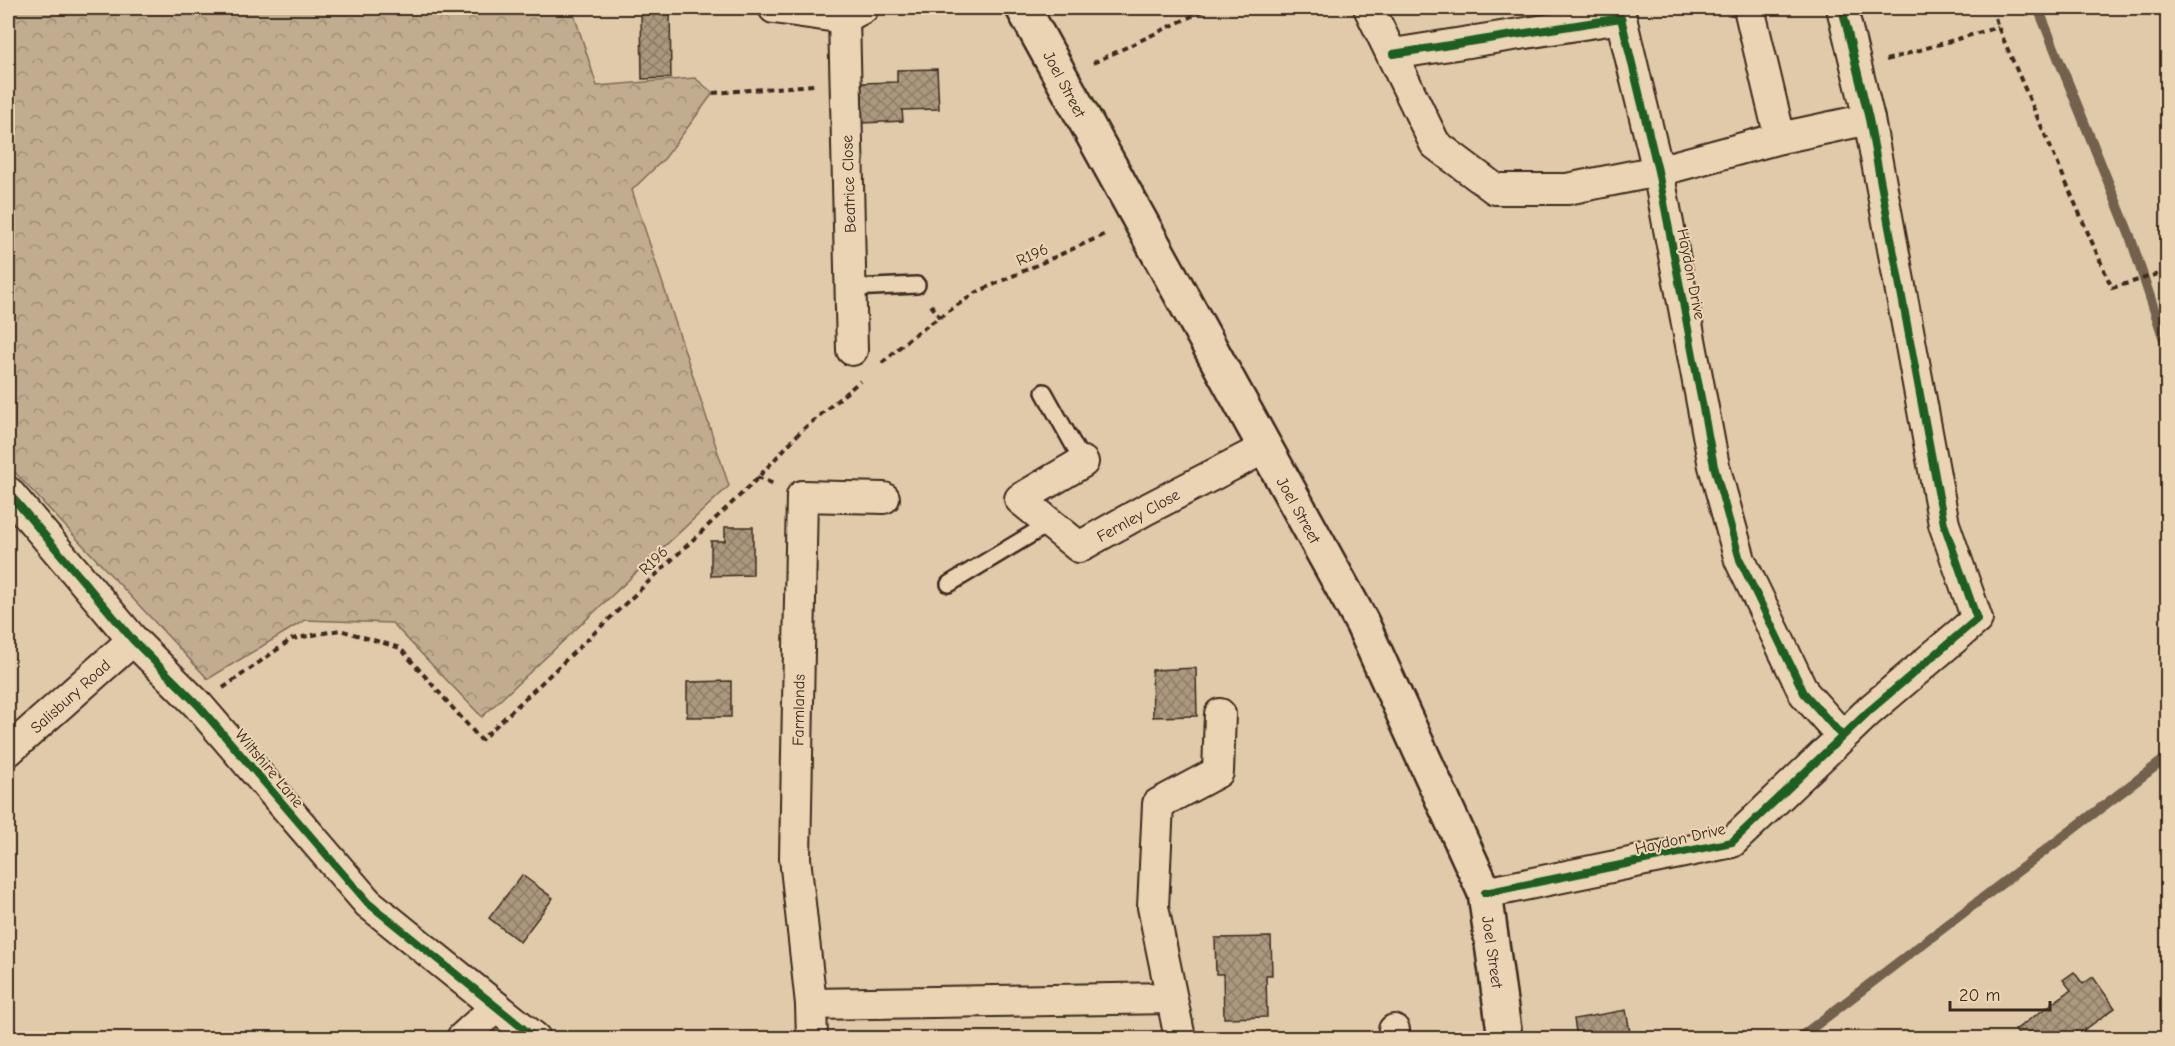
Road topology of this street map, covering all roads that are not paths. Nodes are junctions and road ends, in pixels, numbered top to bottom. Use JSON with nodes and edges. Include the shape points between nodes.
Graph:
{"nodes":[{"id":1,"x":774,"y":8,"type":"edge"},
{"id":2,"x":1023,"y":8,"type":"edge"},
{"id":3,"x":1369,"y":8,"type":"edge"},
{"id":4,"x":1749,"y":8,"type":"edge"},
{"id":5,"x":1842,"y":8,"type":"edge"},
{"id":6,"x":854,"y":13,"type":"edge"},
{"id":7,"x":1393,"y":54,"type":"junction"},
{"id":8,"x":1869,"y":119,"type":"junction"},
{"id":9,"x":1780,"y":138,"type":"junction"},
{"id":10,"x":1658,"y":171,"type":"junction"},
{"id":11,"x":917,"y":285,"type":"dead end"},
{"id":12,"x":851,"y":288,"type":"junction"},
{"id":13,"x":852,"y":350,"type":"dead end"},
{"id":14,"x":1044,"y":392,"type":"dead end"},
{"id":15,"x":1265,"y":448,"type":"junction"},
{"id":16,"x":1083,"y":462,"type":"joint"},
{"id":17,"x":8,"y":492,"type":"edge"},
{"id":18,"x":884,"y":498,"type":"dead end"},
{"id":19,"x":1050,"y":524,"type":"junction"},
{"id":20,"x":949,"y":584,"type":"dead end"},
{"id":21,"x":133,"y":640,"type":"junction"},
{"id":22,"x":1220,"y":714,"type":"dead end"},
{"id":23,"x":1842,"y":736,"type":"junction"},
{"id":24,"x":8,"y":751,"type":"edge"},
{"id":25,"x":1485,"y":893,"type":"junction"},
{"id":26,"x":1171,"y":998,"type":"junction"},
{"id":27,"x":811,"y":1004,"type":"junction"},
{"id":28,"x":496,"y":1007,"type":"junction"},
{"id":29,"x":462,"y":1038,"type":"edge"},
{"id":30,"x":535,"y":1038,"type":"edge"},
{"id":31,"x":812,"y":1038,"type":"edge"},
{"id":32,"x":1180,"y":1038,"type":"edge"},
{"id":33,"x":1505,"y":1038,"type":"edge"}],
"edges":[{"from":1,"to":6,"type":"street"},
{"from":2,"to":15,"type":"main road","name":"Joel Street"},
{"from":3,"to":7,"type":"street"},
{"from":4,"to":9,"type":"street"},
{"from":5,"to":8,"type":"street","name":"Haydon Drive"},
{"from":6,"to":12,"type":"street","name":"Beatrice Close","via":[[845,83]]},
{"from":7,"to":10,"type":"street","via":[[1435,144],[1495,189],[1568,189]]},
{"from":7,"to":10,"type":"street","name":"Haydon Drive","via":[[1621,18]]},
{"from":8,"to":9,"type":"street"},
{"from":8,"to":23,"type":"street","name":"Haydon Drive","via":[[1944,524],[1977,619]]},
{"from":9,"to":10,"type":"street"},
{"from":10,"to":23,"type":"street","name":"Haydon Drive","via":[[1714,466],[1740,560],[1804,693]]},
{"from":11,"to":12,"type":"lane"},
{"from":12,"to":13,"type":"street","name":"Beatrice Close"},
{"from":14,"to":16,"type":"lane"},
{"from":15,"to":19,"type":"street","name":"Fernley Close","via":[[1079,547]]},
{"from":15,"to":25,"type":"main road","name":"Joel Street","via":[[1362,623]]},
{"from":16,"to":19,"type":"street","name":"Fernley Close","via":[[1020,499]]},
{"from":17,"to":21,"type":"street","name":"Wiltshire Lane"},
{"from":18,"to":27,"type":"street","name":"Farmlands","via":[[802,496],[795,858]]},
{"from":19,"to":20,"type":"lane"},
{"from":21,"to":24,"type":"street","name":"Salisbury Road"},
{"from":21,"to":28,"type":"street","name":"Wiltshire Lane","via":[[198,705],[368,903]]},
{"from":22,"to":26,"type":"street","via":[[1218,772],[1158,804],[1153,907]]},
{"from":23,"to":25,"type":"street","name":"Haydon Drive","via":[[1732,842]]},
{"from":25,"to":33,"type":"main road","name":"Joel Street"},
{"from":26,"to":27,"type":"street"},
{"from":26,"to":32,"type":"street"},
{"from":27,"to":31,"type":"street","name":"Farmlands"},
{"from":28,"to":29,"type":"street"},
{"from":28,"to":30,"type":"street","name":"Wiltshire Lane"}]}
